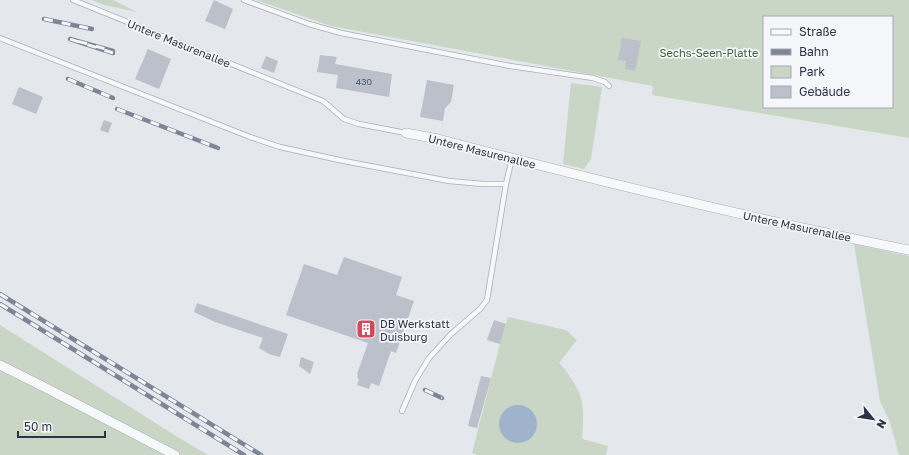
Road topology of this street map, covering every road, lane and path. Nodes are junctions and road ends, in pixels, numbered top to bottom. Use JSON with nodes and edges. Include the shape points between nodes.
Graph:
{"nodes":[{"id":1,"x":73,"y":0,"type":"edge"},
{"id":2,"x":244,"y":0,"type":"edge"},
{"id":3,"x":0,"y":38,"type":"edge"},
{"id":4,"x":609,"y":86,"type":"dead end"},
{"id":5,"x":406,"y":133,"type":"joint"},
{"id":6,"x":512,"y":158,"type":"junction"},
{"id":7,"x":506,"y":184,"type":"junction"},
{"id":8,"x":909,"y":250,"type":"edge"},
{"id":9,"x":0,"y":365,"type":"edge"},
{"id":10,"x":402,"y":411,"type":"dead end"},
{"id":11,"x":176,"y":455,"type":"edge"}],
"edges":[{"from":1,"to":5,"type":"lane","name":"Untere Masurenallee","via":[[323,101],[352,122]]},
{"from":2,"to":4,"type":"lane","via":[[329,30],[510,66],[593,78],[606,82]]},
{"from":3,"to":7,"type":"lane","via":[[280,147],[448,181]]},
{"from":5,"to":6,"type":"street","name":"Untere Masurenallee"},
{"from":6,"to":7,"type":"lane"},
{"from":6,"to":8,"type":"street","name":"Untere Masurenallee","via":[[639,191],[821,233]]},
{"from":7,"to":10,"type":"lane","via":[[486,300],[480,309],[451,334],[429,358],[415,381]]},
{"from":9,"to":11,"type":"street"}]}
